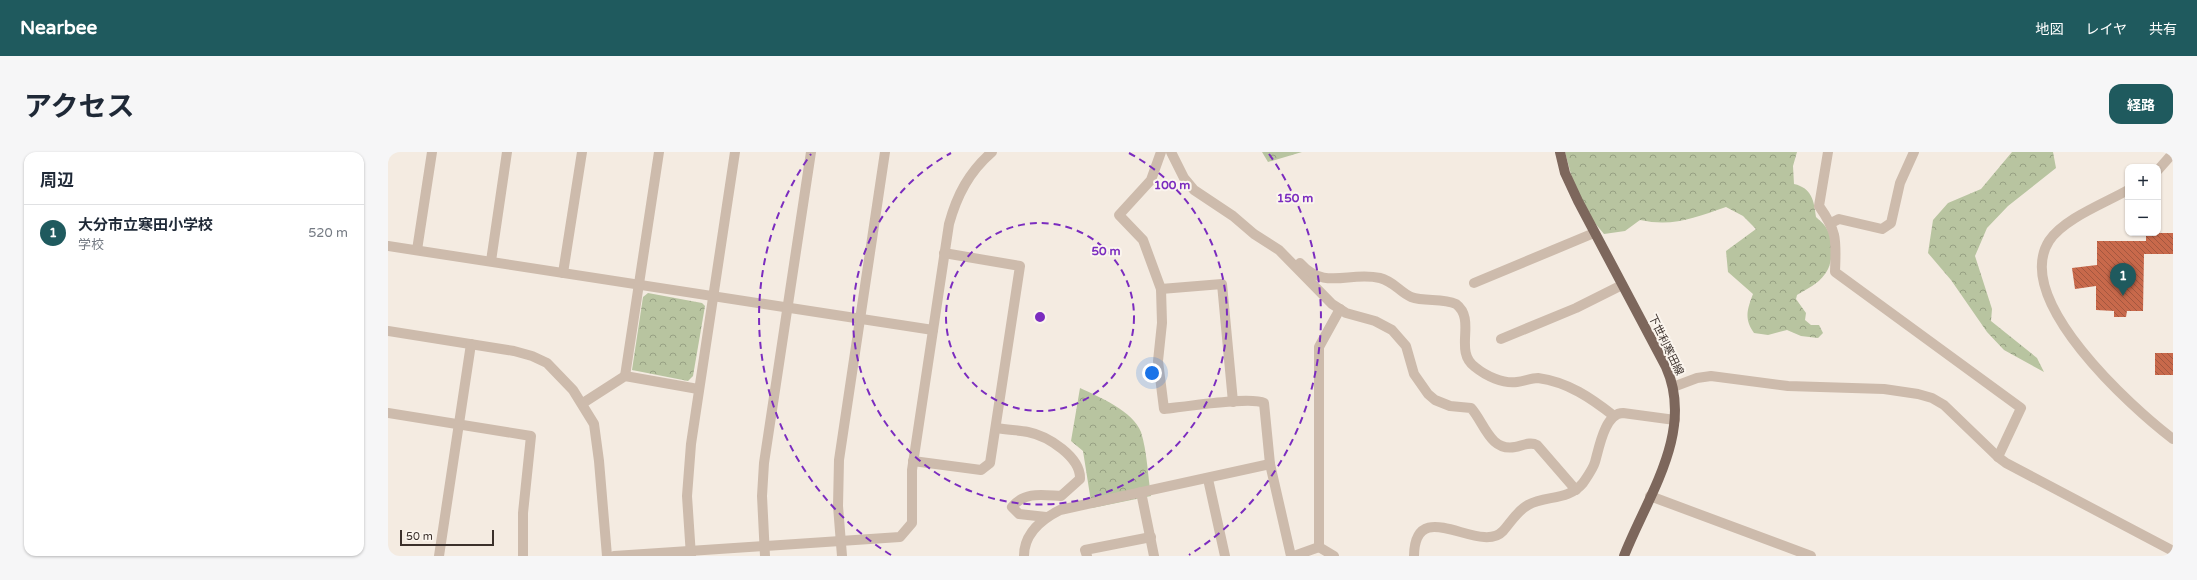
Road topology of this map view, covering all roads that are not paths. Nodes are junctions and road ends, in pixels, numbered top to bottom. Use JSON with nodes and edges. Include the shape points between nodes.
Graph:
{"nodes":[{"id":1,"x":432,"y":152,"type":"edge"},
{"id":2,"x":507,"y":152,"type":"edge"},
{"id":3,"x":582,"y":152,"type":"edge"},
{"id":4,"x":660,"y":152,"type":"edge"},
{"id":5,"x":735,"y":152,"type":"edge"},
{"id":6,"x":811,"y":152,"type":"edge"},
{"id":7,"x":885,"y":152,"type":"edge"},
{"id":8,"x":992,"y":152,"type":"edge"},
{"id":9,"x":1161,"y":152,"type":"edge"},
{"id":10,"x":1171,"y":152,"type":"edge"},
{"id":11,"x":1560,"y":152,"type":"edge"},
{"id":12,"x":1828,"y":152,"type":"edge"},
{"id":13,"x":1914,"y":152,"type":"edge"},
{"id":14,"x":2173,"y":153,"type":"edge"},
{"id":15,"x":2161,"y":167,"type":"edge"},
{"id":16,"x":2125,"y":192,"type":"edge"},
{"id":17,"x":1831,"y":223,"type":"junction"},
{"id":18,"x":1594,"y":233,"type":"junction"},
{"id":19,"x":388,"y":246,"type":"edge"},
{"id":20,"x":1273,"y":246,"type":"junction"},
{"id":21,"x":417,"y":250,"type":"junction"},
{"id":22,"x":944,"y":253,"type":"junction"},
{"id":23,"x":491,"y":261,"type":"junction"},
{"id":24,"x":563,"y":273,"type":"junction"},
{"id":25,"x":1474,"y":283,"type":"dead end"},
{"id":26,"x":639,"y":284,"type":"junction"},
{"id":27,"x":1622,"y":285,"type":"junction"},
{"id":28,"x":1161,"y":289,"type":"junction"},
{"id":29,"x":712,"y":296,"type":"junction"},
{"id":30,"x":787,"y":307,"type":"junction"},
{"id":31,"x":1340,"y":309,"type":"junction"},
{"id":32,"x":860,"y":319,"type":"junction"},
{"id":33,"x":933,"y":330,"type":"junction"},
{"id":34,"x":388,"y":332,"type":"edge"},
{"id":35,"x":1501,"y":339,"type":"dead end"},
{"id":36,"x":471,"y":344,"type":"junction"},
{"id":37,"x":625,"y":376,"type":"junction"},
{"id":38,"x":1673,"y":387,"type":"junction"},
{"id":39,"x":698,"y":389,"type":"junction"},
{"id":40,"x":1233,"y":402,"type":"junction"},
{"id":41,"x":583,"y":403,"type":"junction"},
{"id":42,"x":388,"y":413,"type":"edge"},
{"id":43,"x":1614,"y":416,"type":"junction"},
{"id":44,"x":1675,"y":420,"type":"junction"},
{"id":45,"x":459,"y":424,"type":"junction"},
{"id":46,"x":997,"y":428,"type":"junction"},
{"id":47,"x":2173,"y":439,"type":"edge"},
{"id":48,"x":1998,"y":457,"type":"junction"},
{"id":49,"x":913,"y":461,"type":"junction"},
{"id":50,"x":1270,"y":464,"type":"junction"},
{"id":51,"x":1208,"y":479,"type":"junction"},
{"id":52,"x":1576,"y":490,"type":"junction"},
{"id":53,"x":1141,"y":492,"type":"junction"},
{"id":54,"x":1650,"y":496,"type":"junction"},
{"id":55,"x":1046,"y":517,"type":"junction"},
{"id":56,"x":1150,"y":537,"type":"junction"},
{"id":57,"x":841,"y":541,"type":"junction"},
{"id":58,"x":1319,"y":547,"type":"junction"},
{"id":59,"x":765,"y":551,"type":"edge"},
{"id":60,"x":2173,"y":551,"type":"edge"},
{"id":61,"x":691,"y":554,"type":"edge"},
{"id":62,"x":439,"y":556,"type":"edge"},
{"id":63,"x":523,"y":556,"type":"edge"},
{"id":64,"x":607,"y":556,"type":"edge"},
{"id":65,"x":614,"y":556,"type":"edge"},
{"id":66,"x":842,"y":556,"type":"edge"},
{"id":67,"x":1024,"y":556,"type":"edge"},
{"id":68,"x":1086,"y":556,"type":"edge"},
{"id":69,"x":1154,"y":556,"type":"edge"},
{"id":70,"x":1225,"y":556,"type":"edge"},
{"id":71,"x":1293,"y":556,"type":"edge"},
{"id":72,"x":1334,"y":556,"type":"edge"},
{"id":73,"x":1414,"y":556,"type":"edge"},
{"id":74,"x":1624,"y":556,"type":"edge"},
{"id":75,"x":1811,"y":556,"type":"edge"}],
"edges":[{"from":1,"to":21,"type":"street"},
{"from":2,"to":23,"type":"street"},
{"from":3,"to":24,"type":"street"},
{"from":4,"to":26,"type":"street"},
{"from":5,"to":29,"type":"street"},
{"from":6,"to":30,"type":"street"},
{"from":7,"to":32,"type":"street"},
{"from":8,"to":22,"type":"street","via":[[976,168],[960,192],[948,224]]},
{"from":9,"to":28,"type":"street","via":[[1151,180],[1119,215],[1143,240]]},
{"from":10,"to":20,"type":"street","via":[[1184,178],[1194,190]]},
{"from":11,"to":18,"type":"main road","name":"下世利寒田線","via":[[1569,182]]},
{"from":12,"to":17,"type":"street","via":[[1819,206]]},
{"from":13,"to":17,"type":"street","via":[[1900,183],[1891,223],[1882,229],[1839,219]]},
{"from":14,"to":15,"type":"street"},
{"from":16,"to":47,"type":"street","via":[[2067,223],[2053,236],[2043,256],[2043,283],[2057,313],[2097,370],[2138,412]]},
{"from":17,"to":48,"type":"street","via":[[1836,235],[1835,272],[2021,408]]},
{"from":18,"to":25,"type":"street"},
{"from":18,"to":27,"type":"main road","name":"下世利寒田線"},
{"from":19,"to":21,"type":"street"},
{"from":20,"to":31,"type":"street","via":[[1324,297]]},
{"from":20,"to":43,"type":"street","via":[[1284,246],[1304,268],[1319,278],[1378,278],[1388,281],[1413,298],[1456,304],[1464,314],[1465,353],[1476,368],[1506,382],[1539,378],[1571,387],[1582,392]]},
{"from":21,"to":23,"type":"street"},
{"from":22,"to":33,"type":"street"},
{"from":22,"to":46,"type":"street","via":[[1020,266]]},
{"from":23,"to":24,"type":"street"},
{"from":24,"to":26,"type":"street"},
{"from":26,"to":29,"type":"street"},
{"from":26,"to":37,"type":"street"},
{"from":27,"to":35,"type":"street","via":[[1576,308]]},
{"from":27,"to":38,"type":"main road","name":"下世利寒田線","via":[[1666,367]]},
{"from":28,"to":40,"type":"street","via":[[1222,284]]},
{"from":28,"to":40,"type":"street","via":[[1162,323],[1158,361],[1164,409]]},
{"from":29,"to":30,"type":"street"},
{"from":29,"to":39,"type":"street"},
{"from":30,"to":32,"type":"street"},
{"from":30,"to":59,"type":"street","via":[[764,464],[762,496]]},
{"from":31,"to":52,"type":"street","via":[[1392,330],[1406,346],[1414,374],[1428,394],[1450,406],[1471,408],[1498,444],[1510,448],[1537,444]]},
{"from":31,"to":58,"type":"street","via":[[1319,347]]},
{"from":32,"to":33,"type":"street"},
{"from":32,"to":57,"type":"street","via":[[839,460],[838,506]]},
{"from":33,"to":49,"type":"street"},
{"from":34,"to":36,"type":"street"},
{"from":36,"to":41,"type":"street","via":[[514,351],[547,363]]},
{"from":36,"to":45,"type":"street"},
{"from":37,"to":39,"type":"street"},
{"from":37,"to":41,"type":"street"},
{"from":38,"to":44,"type":"main road","name":"下世利寒田線"},
{"from":38,"to":48,"type":"street","via":[[1697,378],[1712,376],[1788,386],[1884,389],[1918,394],[1944,405]]},
{"from":39,"to":61,"type":"street","via":[[688,472]]},
{"from":40,"to":50,"type":"street","via":[[1264,403]]},
{"from":41,"to":64,"type":"street","via":[[594,424],[600,461]]},
{"from":42,"to":45,"type":"street"},
{"from":43,"to":44,"type":"street","via":[[1623,413]]},
{"from":43,"to":52,"type":"street","via":[[1599,443],[1592,468]]},
{"from":44,"to":54,"type":"main road","name":"下世利寒田線","via":[[1669,449]]},
{"from":45,"to":62,"type":"street"},
{"from":45,"to":63,"type":"street","via":[[531,436],[523,513]]},
{"from":46,"to":49,"type":"street","via":[[990,463],[981,470]]},
{"from":46,"to":55,"type":"street","via":[[1029,432],[1054,444],[1074,459],[1081,471],[1080,479],[1061,496],[1036,494],[1018,500],[1012,507],[1019,514]]},
{"from":48,"to":60,"type":"street"},
{"from":49,"to":57,"type":"street","via":[[912,523],[900,537]]},
{"from":50,"to":51,"type":"street"},
{"from":50,"to":71,"type":"street"},
{"from":51,"to":53,"type":"street"},
{"from":51,"to":70,"type":"street"},
{"from":52,"to":73,"type":"street","via":[[1564,496],[1526,506],[1501,534],[1492,538],[1483,539],[1448,529],[1425,530],[1416,540]]},
{"from":53,"to":55,"type":"street","via":[[1074,506]]},
{"from":53,"to":56,"type":"street"},
{"from":54,"to":74,"type":"main road","name":"下世利寒田線"},
{"from":54,"to":75,"type":"street"},
{"from":55,"to":67,"type":"street","via":[[1028,538]]},
{"from":56,"to":68,"type":"street","via":[[1085,550]]},
{"from":56,"to":69,"type":"street"},
{"from":57,"to":59,"type":"street"},
{"from":57,"to":66,"type":"street"},
{"from":58,"to":71,"type":"street"},
{"from":58,"to":72,"type":"street"},
{"from":59,"to":61,"type":"street"},
{"from":61,"to":65,"type":"street"}]}
